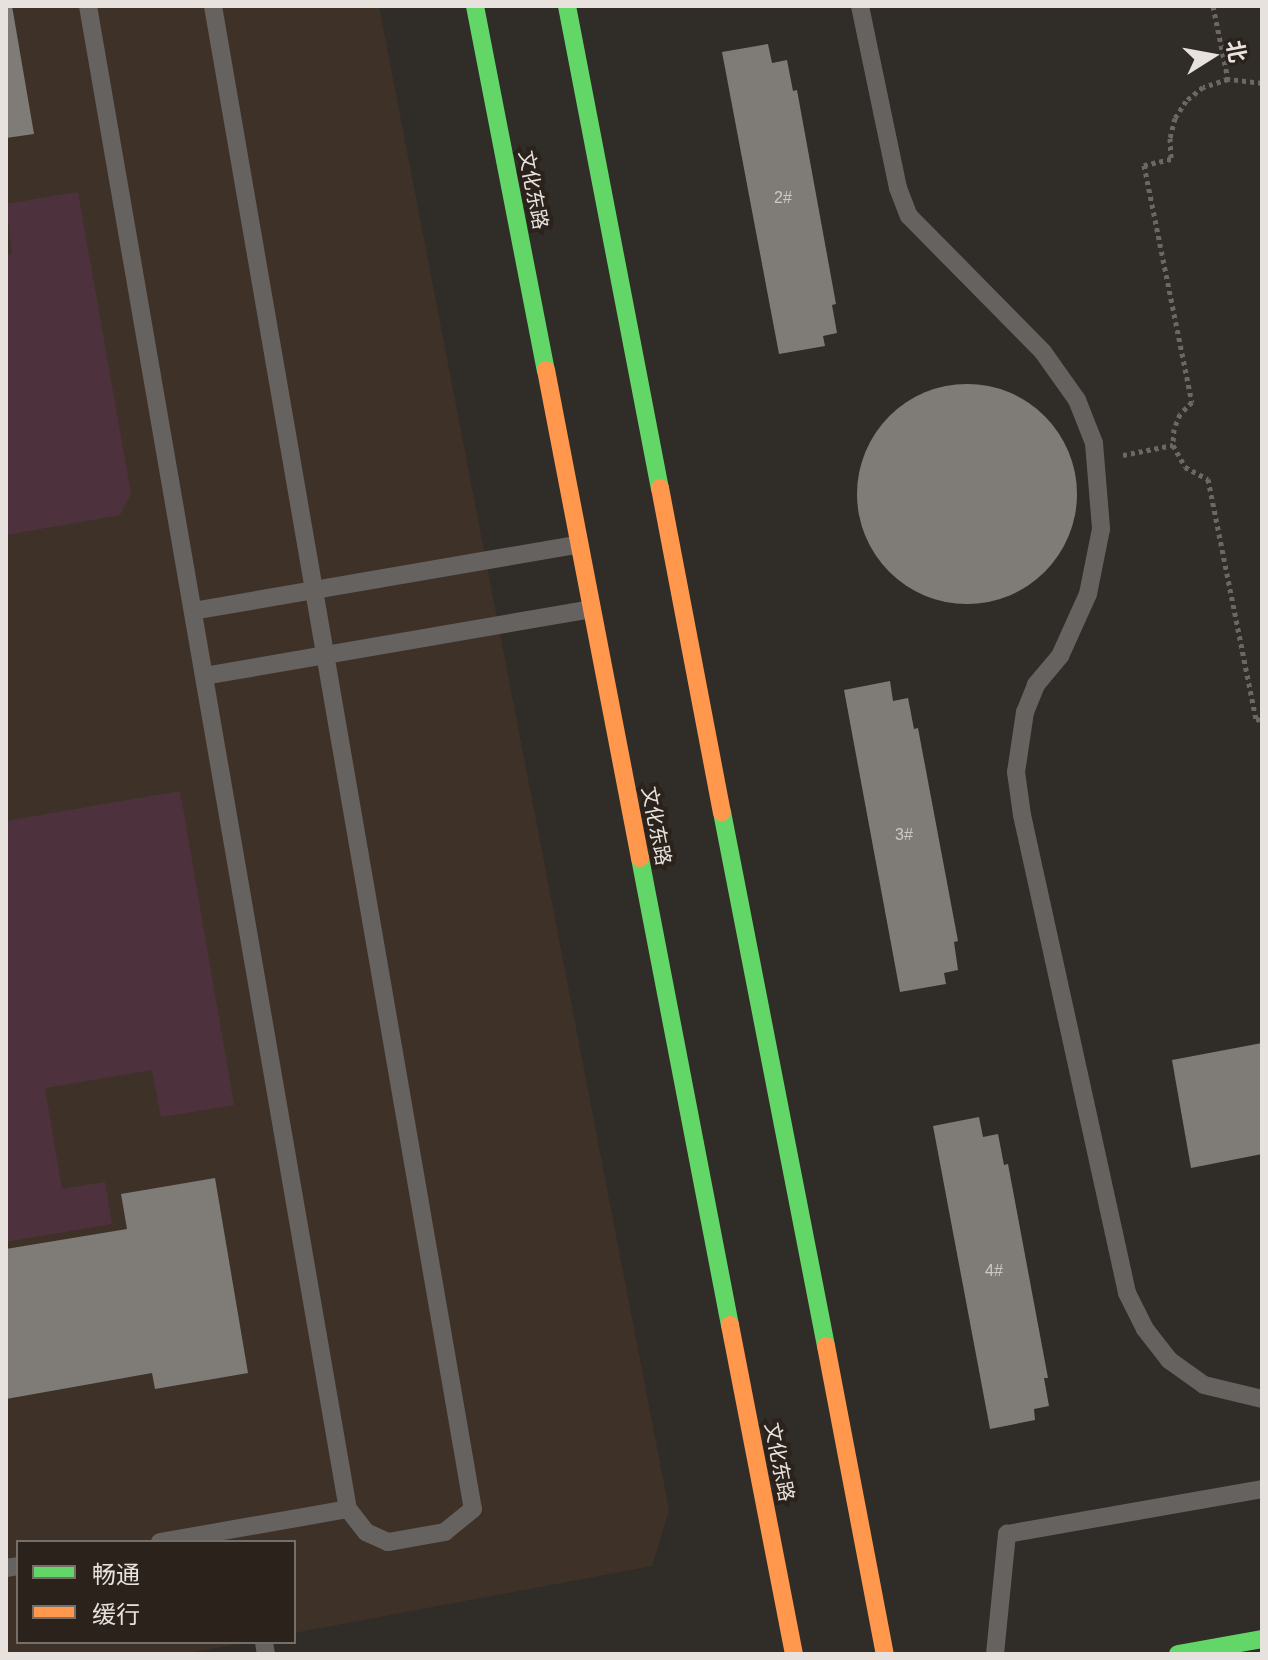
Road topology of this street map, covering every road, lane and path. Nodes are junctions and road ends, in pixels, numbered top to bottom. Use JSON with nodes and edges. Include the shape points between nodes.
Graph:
{"nodes":[{"id":1,"x":88,"y":6,"type":"edge"},
{"id":2,"x":213,"y":6,"type":"edge"},
{"id":3,"x":475,"y":6,"type":"edge"},
{"id":4,"x":567,"y":6,"type":"edge"},
{"id":5,"x":860,"y":6,"type":"edge"},
{"id":6,"x":1213,"y":6,"type":"edge"},
{"id":7,"x":1228,"y":79,"type":"junction"},
{"id":8,"x":1262,"y":83,"type":"edge"},
{"id":9,"x":1173,"y":445,"type":"junction"},
{"id":10,"x":1097,"y":461,"type":"junction"},
{"id":11,"x":579,"y":544,"type":"junction"},
{"id":12,"x":314,"y":590,"type":"junction"},
{"id":13,"x":592,"y":609,"type":"junction"},
{"id":14,"x":193,"y":611,"type":"junction"},
{"id":15,"x":325,"y":655,"type":"junction"},
{"id":16,"x":204,"y":676,"type":"junction"},
{"id":17,"x":1262,"y":718,"type":"edge"},
{"id":18,"x":1262,"y":1399,"type":"edge"},
{"id":19,"x":1262,"y":1489,"type":"edge"},
{"id":20,"x":348,"y":1509,"type":"junction"},
{"id":21,"x":246,"y":1535,"type":"edge"},
{"id":22,"x":185,"y":1540,"type":"edge"},
{"id":23,"x":1262,"y":1639,"type":"edge"},
{"id":24,"x":794,"y":1654,"type":"edge"},
{"id":25,"x":885,"y":1654,"type":"edge"},
{"id":26,"x":995,"y":1654,"type":"edge"},
{"id":27,"x":1178,"y":1654,"type":"edge"}],
"edges":[{"from":1,"to":14,"type":"lane"},
{"from":2,"to":12,"type":"lane"},
{"from":3,"to":11,"type":"main road","name":"文化东路"},
{"from":4,"to":25,"type":"main road"},
{"from":5,"to":10,"type":"lane","via":[[898,188],[909,216],[1043,352],[1077,400]]},
{"from":6,"to":7,"type":"path"},
{"from":7,"to":8,"type":"path"},
{"from":7,"to":9,"type":"path","via":[[1203,87],[1186,101],[1175,118],[1171,159],[1144,165],[1192,402],[1177,421]]},
{"from":9,"to":10,"type":"path"},
{"from":9,"to":17,"type":"path","via":[[1185,467],[1208,479],[1256,720]]},
{"from":10,"to":18,"type":"lane","via":[[1101,529],[1088,594],[1060,656],[1036,685],[1025,712],[1016,772],[1022,815],[1127,1293],[1169,1360],[1204,1385]]},
{"from":11,"to":12,"type":"lane"},
{"from":11,"to":13,"type":"main road","name":"文化东路"},
{"from":12,"to":14,"type":"lane"},
{"from":12,"to":15,"type":"lane"},
{"from":13,"to":15,"type":"lane"},
{"from":13,"to":24,"type":"main road","name":"文化东路"},
{"from":14,"to":16,"type":"lane"},
{"from":15,"to":16,"type":"lane"},
{"from":15,"to":20,"type":"lane","via":[[473,1509],[445,1532],[388,1542],[366,1532]]},
{"from":16,"to":20,"type":"lane"},
{"from":19,"to":26,"type":"lane","via":[[1007,1534]]},
{"from":20,"to":21,"type":"lane"},
{"from":21,"to":22,"type":"lane"},
{"from":23,"to":27,"type":"main road"}]}
